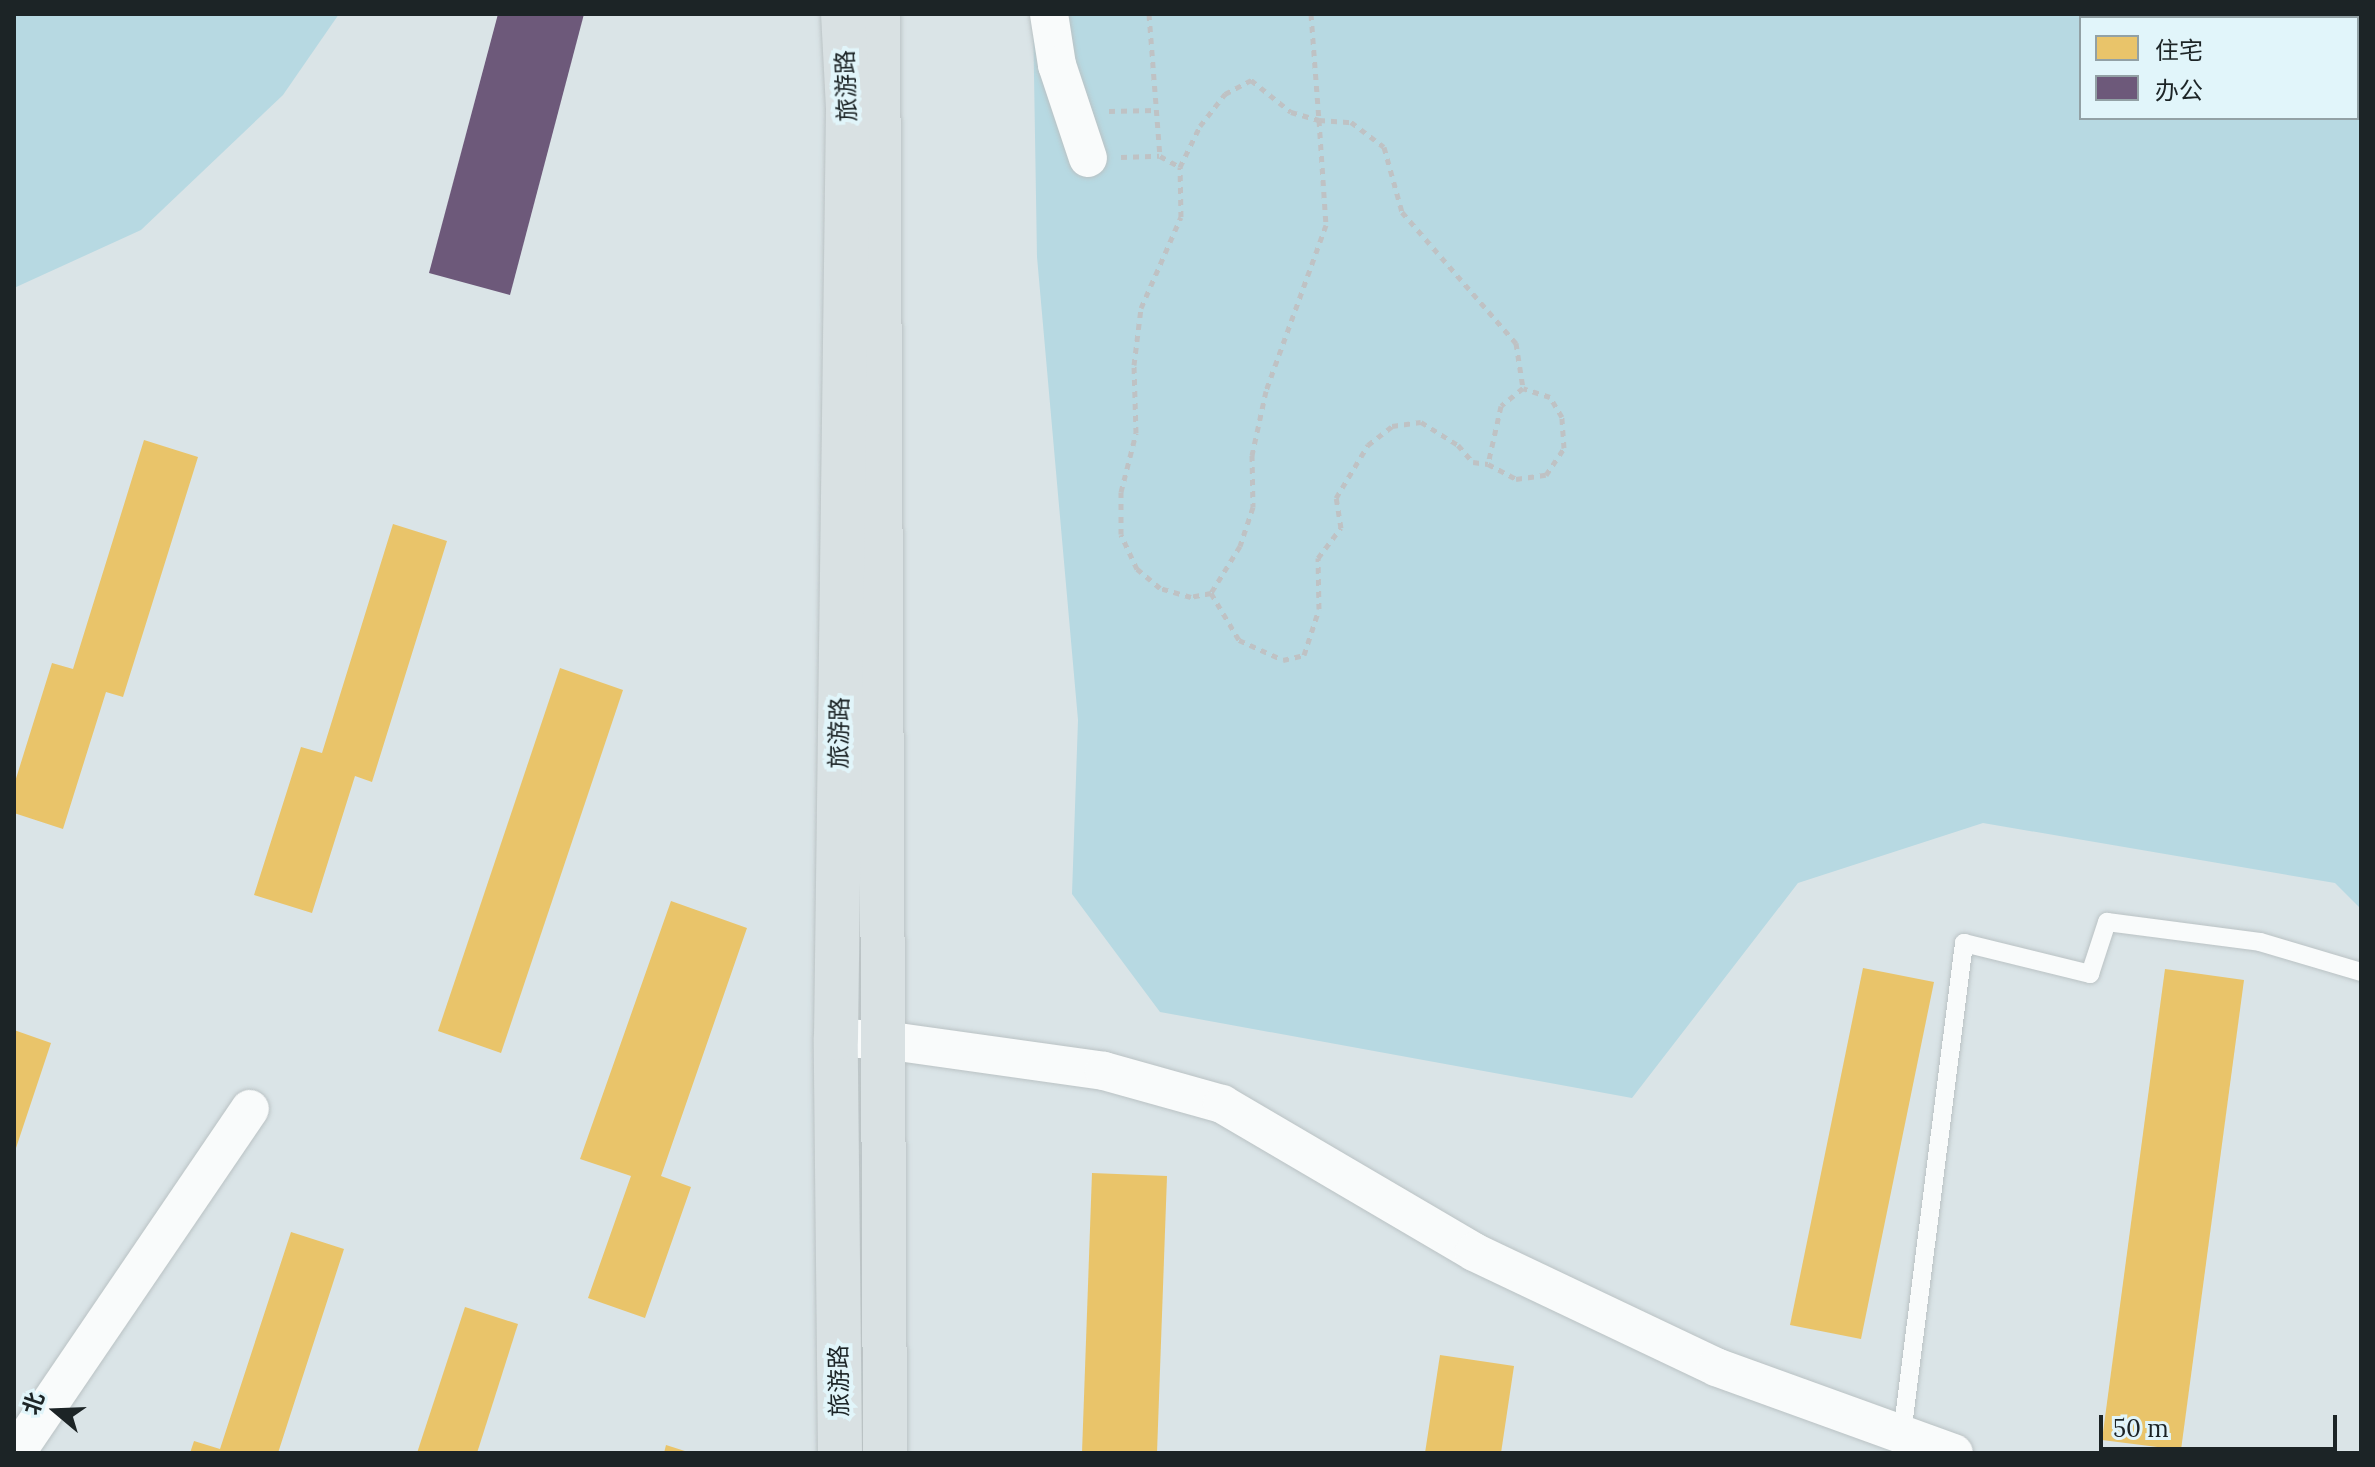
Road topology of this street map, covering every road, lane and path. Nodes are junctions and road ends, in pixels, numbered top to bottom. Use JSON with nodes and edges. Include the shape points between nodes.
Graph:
{"nodes":[{"id":1,"x":843,"y":14,"type":"edge"},
{"id":2,"x":878,"y":14,"type":"edge"},
{"id":3,"x":1049,"y":14,"type":"edge"},
{"id":4,"x":1149,"y":14,"type":"edge"},
{"id":5,"x":1311,"y":14,"type":"edge"},
{"id":6,"x":1156,"y":110,"type":"junction"},
{"id":7,"x":1073,"y":112,"type":"junction"},
{"id":8,"x":1319,"y":120,"type":"junction"},
{"id":9,"x":1088,"y":158,"type":"dead end"},
{"id":10,"x":1180,"y":167,"type":"junction"},
{"id":11,"x":1523,"y":388,"type":"junction"},
{"id":12,"x":1488,"y":464,"type":"junction"},
{"id":13,"x":1211,"y":593,"type":"junction"},
{"id":14,"x":2361,"y":972,"type":"edge"},
{"id":15,"x":836,"y":1038,"type":"junction"},
{"id":16,"x":884,"y":1040,"type":"junction"},
{"id":17,"x":250,"y":1109,"type":"dead end"},
{"id":18,"x":1902,"y":1434,"type":"junction"},
{"id":19,"x":16,"y":1453,"type":"edge"},
{"id":20,"x":840,"y":1453,"type":"edge"},
{"id":21,"x":885,"y":1453,"type":"edge"},
{"id":22,"x":1954,"y":1453,"type":"edge"}],
"edges":[{"from":1,"to":15,"type":"main road","name":"旅游路","via":[[848,108]]},
{"from":2,"to":16,"type":"main road","name":"旅游路"},
{"from":3,"to":7,"type":"street","via":[[1057,65]]},
{"from":4,"to":6,"type":"path"},
{"from":5,"to":8,"type":"path"},
{"from":6,"to":7,"type":"path"},
{"from":6,"to":10,"type":"path","via":[[1160,156]]},
{"from":7,"to":9,"type":"street"},
{"from":8,"to":10,"type":"path","via":[[1291,112],[1251,80],[1225,94],[1200,126]]},
{"from":8,"to":11,"type":"path","via":[[1351,122],[1384,147],[1402,212],[1516,343]]},
{"from":8,"to":13,"type":"path","via":[[1326,225],[1266,391],[1252,455],[1253,507],[1240,546]]},
{"from":10,"to":13,"type":"path","via":[[1181,217],[1141,308],[1134,365],[1136,433],[1121,492],[1121,534],[1137,569],[1160,588],[1191,597]]},
{"from":11,"to":12,"type":"path","via":[[1501,406]]},
{"from":11,"to":12,"type":"path","via":[[1550,397],[1562,417],[1564,448],[1546,475],[1516,479]]},
{"from":12,"to":13,"type":"path","via":[[1473,462],[1458,445],[1421,422],[1392,426],[1368,445],[1336,498],[1341,528],[1318,558],[1319,609],[1304,655],[1283,660],[1239,640]]},
{"from":14,"to":18,"type":"lane","via":[[2260,942],[2107,922],[2090,974],[1964,943]]},
{"from":15,"to":16,"type":"street"},
{"from":15,"to":20,"type":"main road","name":"旅游路"},
{"from":16,"to":18,"type":"street","via":[[1104,1071],[1222,1104],[1474,1252],[1716,1367]]},
{"from":16,"to":21,"type":"main road","name":"旅游路"},
{"from":17,"to":19,"type":"street"},
{"from":18,"to":22,"type":"street"}]}
